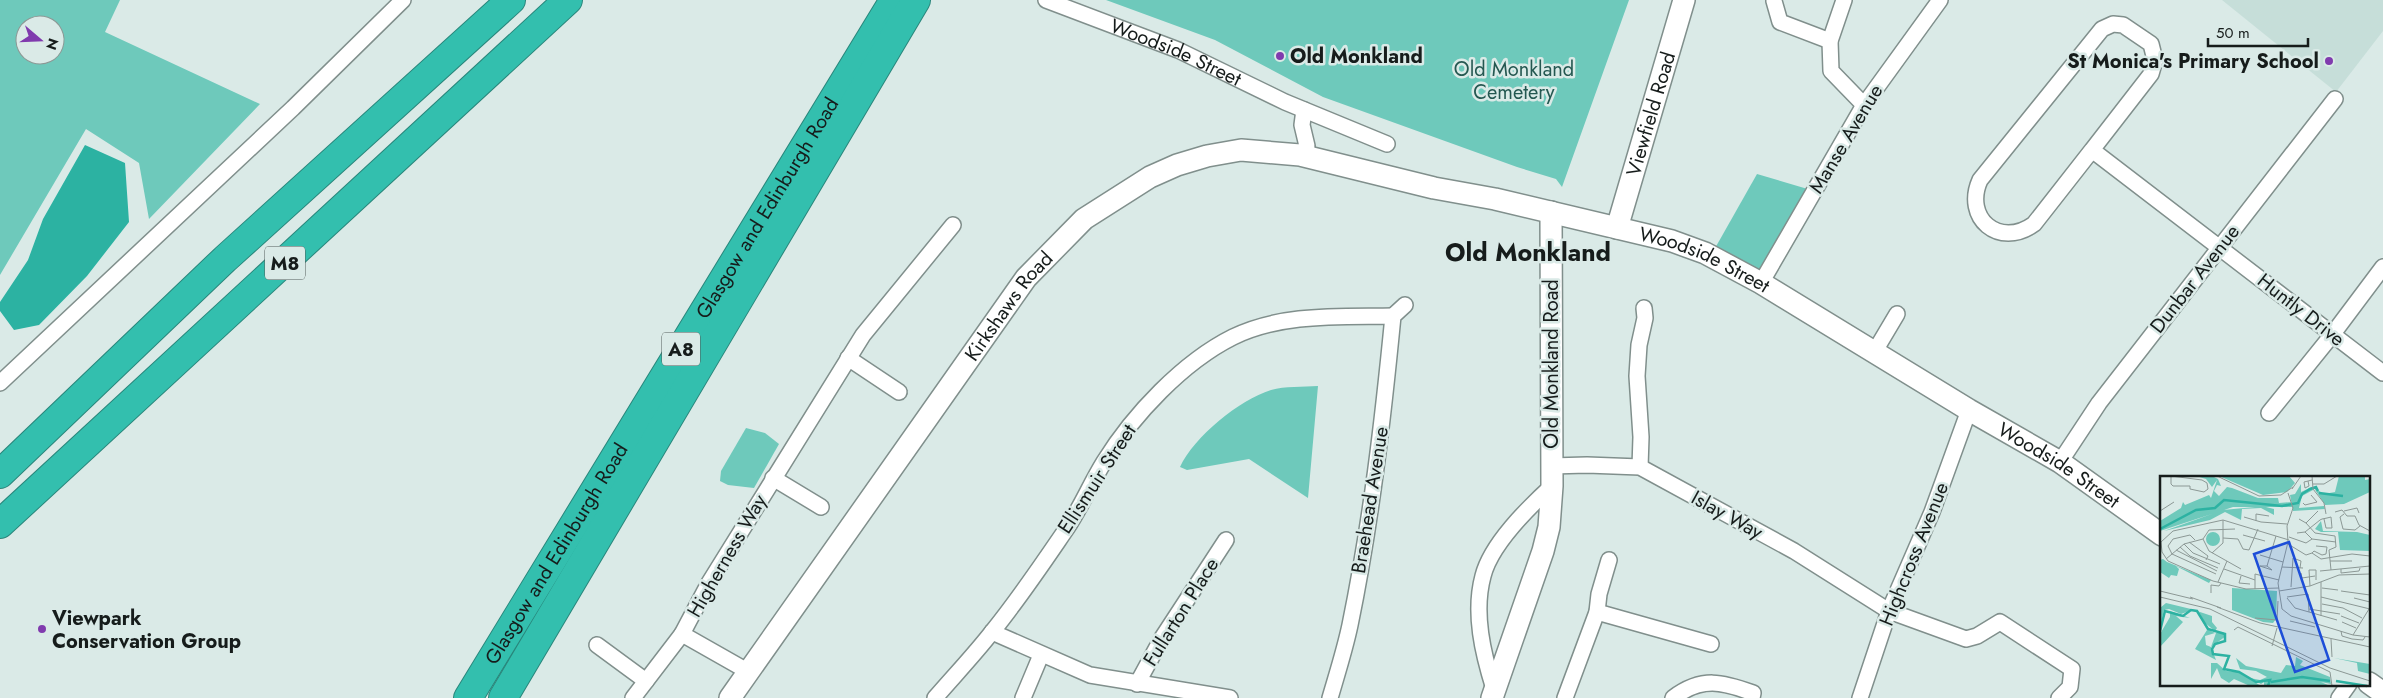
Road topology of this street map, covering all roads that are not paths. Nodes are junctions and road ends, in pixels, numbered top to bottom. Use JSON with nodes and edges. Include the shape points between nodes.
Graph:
{"nodes":[{"id":1,"x":403,"y":0,"type":"edge"},
{"id":2,"x":511,"y":0,"type":"edge"},
{"id":3,"x":568,"y":0,"type":"edge"},
{"id":4,"x":894,"y":0,"type":"edge"},
{"id":5,"x":916,"y":0,"type":"edge"},
{"id":6,"x":1046,"y":0,"type":"edge"},
{"id":7,"x":1684,"y":0,"type":"edge"},
{"id":8,"x":1844,"y":0,"type":"edge"},
{"id":9,"x":1940,"y":0,"type":"edge"},
{"id":10,"x":1774,"y":2,"type":"dead end"},
{"id":11,"x":1830,"y":41,"type":"junction"},
{"id":12,"x":2335,"y":99,"type":"dead end"},
{"id":13,"x":1864,"y":105,"type":"junction"},
{"id":14,"x":1304,"y":110,"type":"junction"},
{"id":15,"x":1387,"y":144,"type":"dead end"},
{"id":16,"x":2092,"y":150,"type":"junction"},
{"id":17,"x":1300,"y":154,"type":"junction"},
{"id":18,"x":1428,"y":186,"type":"joint"},
{"id":19,"x":1551,"y":212,"type":"junction"},
{"id":20,"x":953,"y":225,"type":"dead end"},
{"id":21,"x":1618,"y":228,"type":"junction"},
{"id":22,"x":2220,"y":246,"type":"junction"},
{"id":23,"x":2383,"y":267,"type":"edge"},
{"id":24,"x":1761,"y":283,"type":"junction"},
{"id":25,"x":1405,"y":305,"type":"dead end"},
{"id":26,"x":1644,"y":308,"type":"dead end"},
{"id":27,"x":1897,"y":314,"type":"dead end"},
{"id":28,"x":1393,"y":316,"type":"junction"},
{"id":29,"x":2332,"y":335,"type":"junction"},
{"id":30,"x":1875,"y":351,"type":"junction"},
{"id":31,"x":848,"y":358,"type":"junction"},
{"id":32,"x":2383,"y":373,"type":"edge"},
{"id":33,"x":0,"y":383,"type":"edge"},
{"id":34,"x":899,"y":392,"type":"dead end"},
{"id":35,"x":1969,"y":410,"type":"junction"},
{"id":36,"x":2269,"y":413,"type":"dead end"},
{"id":37,"x":2060,"y":462,"type":"junction"},
{"id":38,"x":1640,"y":468,"type":"junction"},
{"id":39,"x":0,"y":474,"type":"edge"},
{"id":40,"x":1551,"y":476,"type":"junction"},
{"id":41,"x":773,"y":478,"type":"junction"},
{"id":42,"x":821,"y":507,"type":"dead end"},
{"id":43,"x":0,"y":524,"type":"edge"},
{"id":44,"x":2160,"y":534,"type":"edge"},
{"id":45,"x":1226,"y":540,"type":"dead end"},
{"id":46,"x":1609,"y":560,"type":"dead end"},
{"id":47,"x":1889,"y":611,"type":"junction"},
{"id":48,"x":1597,"y":612,"type":"junction"},
{"id":49,"x":992,"y":632,"type":"junction"},
{"id":50,"x":682,"y":634,"type":"junction"},
{"id":51,"x":1711,"y":644,"type":"dead end"},
{"id":52,"x":597,"y":645,"type":"dead end"},
{"id":53,"x":1041,"y":655,"type":"junction"},
{"id":54,"x":749,"y":672,"type":"junction"},
{"id":55,"x":646,"y":681,"type":"junction"},
{"id":56,"x":1137,"y":684,"type":"junction"},
{"id":57,"x":2370,"y":684,"type":"edge"},
{"id":58,"x":2347,"y":686,"type":"edge"},
{"id":59,"x":2383,"y":693,"type":"edge"},
{"id":60,"x":1493,"y":694,"type":"edge"},
{"id":61,"x":468,"y":698,"type":"edge"},
{"id":62,"x":503,"y":698,"type":"edge"},
{"id":63,"x":634,"y":698,"type":"edge"},
{"id":64,"x":730,"y":698,"type":"edge"},
{"id":65,"x":935,"y":698,"type":"edge"},
{"id":66,"x":1023,"y":698,"type":"edge"},
{"id":67,"x":1230,"y":698,"type":"edge"},
{"id":68,"x":1330,"y":698,"type":"edge"},
{"id":69,"x":1564,"y":698,"type":"edge"},
{"id":70,"x":1673,"y":698,"type":"edge"},
{"id":71,"x":1752,"y":698,"type":"edge"},
{"id":72,"x":1860,"y":698,"type":"edge"},
{"id":73,"x":2059,"y":698,"type":"edge"},
{"id":74,"x":2338,"y":698,"type":"edge"}],
"edges":[{"from":1,"to":33,"type":"street","via":[[293,108]]},
{"from":2,"to":39,"type":"highway","number":"M8","via":[[225,259]]},
{"from":3,"to":43,"type":"highway","number":"M8"},
{"from":4,"to":61,"type":"highway","name":"Glasgow and Edinburgh Road","number":"A8"},
{"from":5,"to":62,"type":"highway","name":"Glasgow and Edinburgh Road","number":"A8"},
{"from":6,"to":14,"type":"street","name":"Woodside Street","via":[[1178,50]]},
{"from":7,"to":21,"type":"street","name":"Viewfield Road"},
{"from":8,"to":11,"type":"street"},
{"from":9,"to":13,"type":"street","name":"Manse Avenue"},
{"from":10,"to":11,"type":"street","via":[[1780,22]]},
{"from":11,"to":13,"type":"street","via":[[1831,71]]},
{"from":12,"to":22,"type":"street","name":"Dunbar Avenue"},
{"from":13,"to":24,"type":"street","name":"Manse Avenue"},
{"from":14,"to":15,"type":"street","name":"Woodside Street"},
{"from":14,"to":17,"type":"street","via":[[1302,125],[1307,146]]},
{"from":16,"to":16,"type":"street","via":[[2151,74],[2155,60],[2151,44],[2123,25],[2113,24],[2102,29],[1980,180],[1975,203],[1980,216],[2000,233],[2012,235],[2023,232],[2034,224]]},
{"from":16,"to":22,"type":"street","name":"Huntly Drive"},
{"from":17,"to":18,"type":"street","name":"Kirkshaws Road"},
{"from":17,"to":54,"type":"street","name":"Kirkshaws Road","via":[[1240,150],[1177,165],[1150,177],[1084,219],[1026,278]]},
{"from":18,"to":19,"type":"street","name":"Woodside Street"},
{"from":19,"to":21,"type":"street","name":"Woodside Street"},
{"from":19,"to":40,"type":"street","name":"Old Monkland Road"},
{"from":20,"to":31,"type":"street","name":"Higherness Way"},
{"from":21,"to":24,"type":"street","name":"Woodside Street","via":[[1705,253]]},
{"from":22,"to":29,"type":"street","name":"Huntly Drive"},
{"from":22,"to":37,"type":"street","name":"Dunbar Avenue","via":[[2100,402]]},
{"from":23,"to":29,"type":"street"},
{"from":24,"to":30,"type":"street","name":"Woodside Street"},
{"from":25,"to":28,"type":"street"},
{"from":26,"to":38,"type":"street","via":[[1637,376]]},
{"from":27,"to":30,"type":"street"},
{"from":28,"to":49,"type":"street","name":"Ellismuir Street","via":[[1298,319],[1234,337],[1201,356],[1150,402],[1124,432],[1068,526]]},
{"from":28,"to":68,"type":"street","name":"Braehead Avenue","via":[[1382,427],[1365,536],[1350,626]]},
{"from":29,"to":32,"type":"street","name":"Huntly Drive"},
{"from":29,"to":36,"type":"street"},
{"from":30,"to":35,"type":"street","name":"Woodside Street"},
{"from":31,"to":34,"type":"street"},
{"from":31,"to":41,"type":"street","name":"Higherness Way"},
{"from":35,"to":37,"type":"street","name":"Woodside Street"},
{"from":35,"to":47,"type":"street","name":"Highcross Avenue","via":[[1932,512]]},
{"from":37,"to":44,"type":"street","name":"Woodside Street"},
{"from":38,"to":40,"type":"street","name":"Islay Way","via":[[1587,464]]},
{"from":38,"to":47,"type":"street","name":"Islay Way","via":[[1794,551]]},
{"from":40,"to":60,"type":"street","name":"Old Monkland Road","via":[[1550,527]]},
{"from":40,"to":60,"type":"street","name":"Old Monkland Road","via":[[1512,526],[1488,562],[1483,576],[1479,596],[1483,648]]},
{"from":41,"to":42,"type":"street","name":"Higherness Way"},
{"from":41,"to":50,"type":"street","name":"Higherness Way"},
{"from":45,"to":56,"type":"street","name":"Fullarton Place","via":[[1162,638]]},
{"from":46,"to":48,"type":"street"},
{"from":47,"to":72,"type":"street","name":"Highcross Avenue"},
{"from":47,"to":73,"type":"street","name":"Islay Way","via":[[1966,639],[2000,622],[2072,669],[2070,687]]},
{"from":48,"to":51,"type":"street"},
{"from":48,"to":69,"type":"street"},
{"from":49,"to":53,"type":"street"},
{"from":49,"to":65,"type":"street","name":"Ellismuir Street"},
{"from":50,"to":54,"type":"street"},
{"from":50,"to":55,"type":"street","name":"Higherness Way"},
{"from":52,"to":55,"type":"street"},
{"from":53,"to":56,"type":"street","via":[[1090,675]]},
{"from":53,"to":66,"type":"street"},
{"from":54,"to":64,"type":"street","name":"Kirkshaws Road"},
{"from":55,"to":63,"type":"street","name":"Higherness Way"},
{"from":56,"to":67,"type":"street"},
{"from":57,"to":59,"type":"street"},
{"from":58,"to":74,"type":"street"},
{"from":70,"to":71,"type":"street","via":[[1690,689],[1720,682],[1753,694]]}]}
